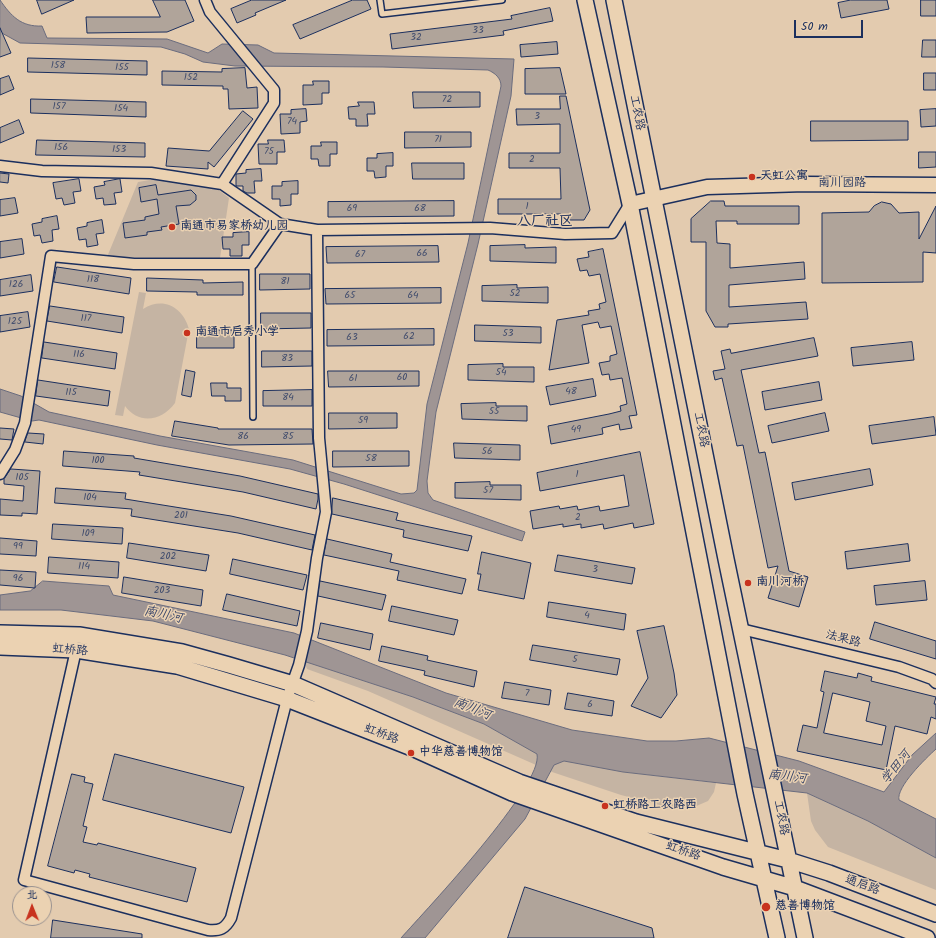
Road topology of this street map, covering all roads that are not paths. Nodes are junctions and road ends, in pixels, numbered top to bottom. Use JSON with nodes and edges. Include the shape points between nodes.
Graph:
{"nodes":[{"id":1,"x":204,"y":0,"type":"edge"},
{"id":2,"x":380,"y":0,"type":"edge"},
{"id":3,"x":502,"y":0,"type":"edge"},
{"id":4,"x":585,"y":0,"type":"edge"},
{"id":5,"x":614,"y":0,"type":"edge"},
{"id":6,"x":0,"y":166,"type":"edge"},
{"id":7,"x":222,"y":184,"type":"junction"},
{"id":8,"x":936,"y":185,"type":"edge"},
{"id":9,"x":654,"y":198,"type":"junction"},
{"id":10,"x":630,"y":204,"type":"junction"},
{"id":11,"x":280,"y":224,"type":"junction"},
{"id":12,"x":317,"y":230,"type":"junction"},
{"id":13,"x":252,"y":264,"type":"junction"},
{"id":14,"x":253,"y":417,"type":"dead end"},
{"id":15,"x":0,"y":474,"type":"edge"},
{"id":16,"x":741,"y":629,"type":"junction"},
{"id":17,"x":0,"y":633,"type":"edge"},
{"id":18,"x":0,"y":647,"type":"edge"},
{"id":19,"x":76,"y":650,"type":"junction"},
{"id":20,"x":936,"y":683,"type":"edge"},
{"id":21,"x":292,"y":684,"type":"junction"},
{"id":22,"x":288,"y":699,"type":"junction"},
{"id":23,"x":516,"y":787,"type":"junction"},
{"id":24,"x":543,"y":796,"type":"junction"},
{"id":25,"x":757,"y":852,"type":"junction"},
{"id":26,"x":788,"y":860,"type":"junction"},
{"id":27,"x":763,"y":878,"type":"junction"},
{"id":28,"x":795,"y":888,"type":"junction"},
{"id":29,"x":936,"y":914,"type":"edge"},
{"id":30,"x":776,"y":938,"type":"edge"},
{"id":31,"x":805,"y":938,"type":"edge"},
{"id":32,"x":927,"y":938,"type":"edge"}],
"edges":[{"from":1,"to":7,"type":"street","via":[[210,12],[274,90],[274,103]]},
{"from":2,"to":3,"type":"lane","via":[[382,14]]},
{"from":4,"to":10,"type":"main road","name":"工农路"},
{"from":5,"to":9,"type":"main road","name":"工农路"},
{"from":6,"to":7,"type":"street","via":[[42,171],[151,173]]},
{"from":7,"to":11,"type":"street"},
{"from":8,"to":9,"type":"street","name":"南川园路","via":[[707,187]]},
{"from":9,"to":10,"type":"street","name":"南川园路"},
{"from":9,"to":16,"type":"main road","name":"工农路"},
{"from":10,"to":12,"type":"street","via":[[612,233],[566,234],[487,228]]},
{"from":10,"to":25,"type":"main road","name":"工农路"},
{"from":11,"to":12,"type":"street"},
{"from":11,"to":13,"type":"street"},
{"from":12,"to":21,"type":"street","via":[[319,438],[326,512],[307,631]]},
{"from":13,"to":14,"type":"lane"},
{"from":13,"to":15,"type":"street","via":[[134,264],[51,256],[25,423],[15,450]]},
{"from":16,"to":20,"type":"street","name":"法果路","via":[[899,667],[932,679]]},
{"from":16,"to":26,"type":"main road","name":"工农路"},
{"from":17,"to":21,"type":"main road","name":"虹桥路","via":[[79,635],[182,652]]},
{"from":18,"to":19,"type":"main road","name":"虹桥路"},
{"from":19,"to":22,"type":"main road","name":"虹桥路","via":[[177,666]]},
{"from":19,"to":22,"type":"street","via":[[24,880],[208,930],[218,931],[226,926],[231,918]]},
{"from":21,"to":22,"type":"street"},
{"from":21,"to":23,"type":"main road","name":"虹桥路"},
{"from":22,"to":23,"type":"main road","name":"虹桥路"},
{"from":23,"to":24,"type":"main road","name":"虹桥路"},
{"from":24,"to":25,"type":"main road","name":"虹桥路"},
{"from":24,"to":27,"type":"main road","name":"虹桥路","via":[[723,867]]},
{"from":25,"to":26,"type":"main road","name":"虹桥路"},
{"from":25,"to":27,"type":"main road","name":"工农路"},
{"from":26,"to":28,"type":"main road","name":"工农路"},
{"from":26,"to":29,"type":"main road","name":"通启路"},
{"from":27,"to":28,"type":"main road","name":"虹桥路"},
{"from":27,"to":30,"type":"main road","name":"工农路"},
{"from":28,"to":31,"type":"main road","name":"工农路"},
{"from":28,"to":32,"type":"main road","name":"通启路"}]}
